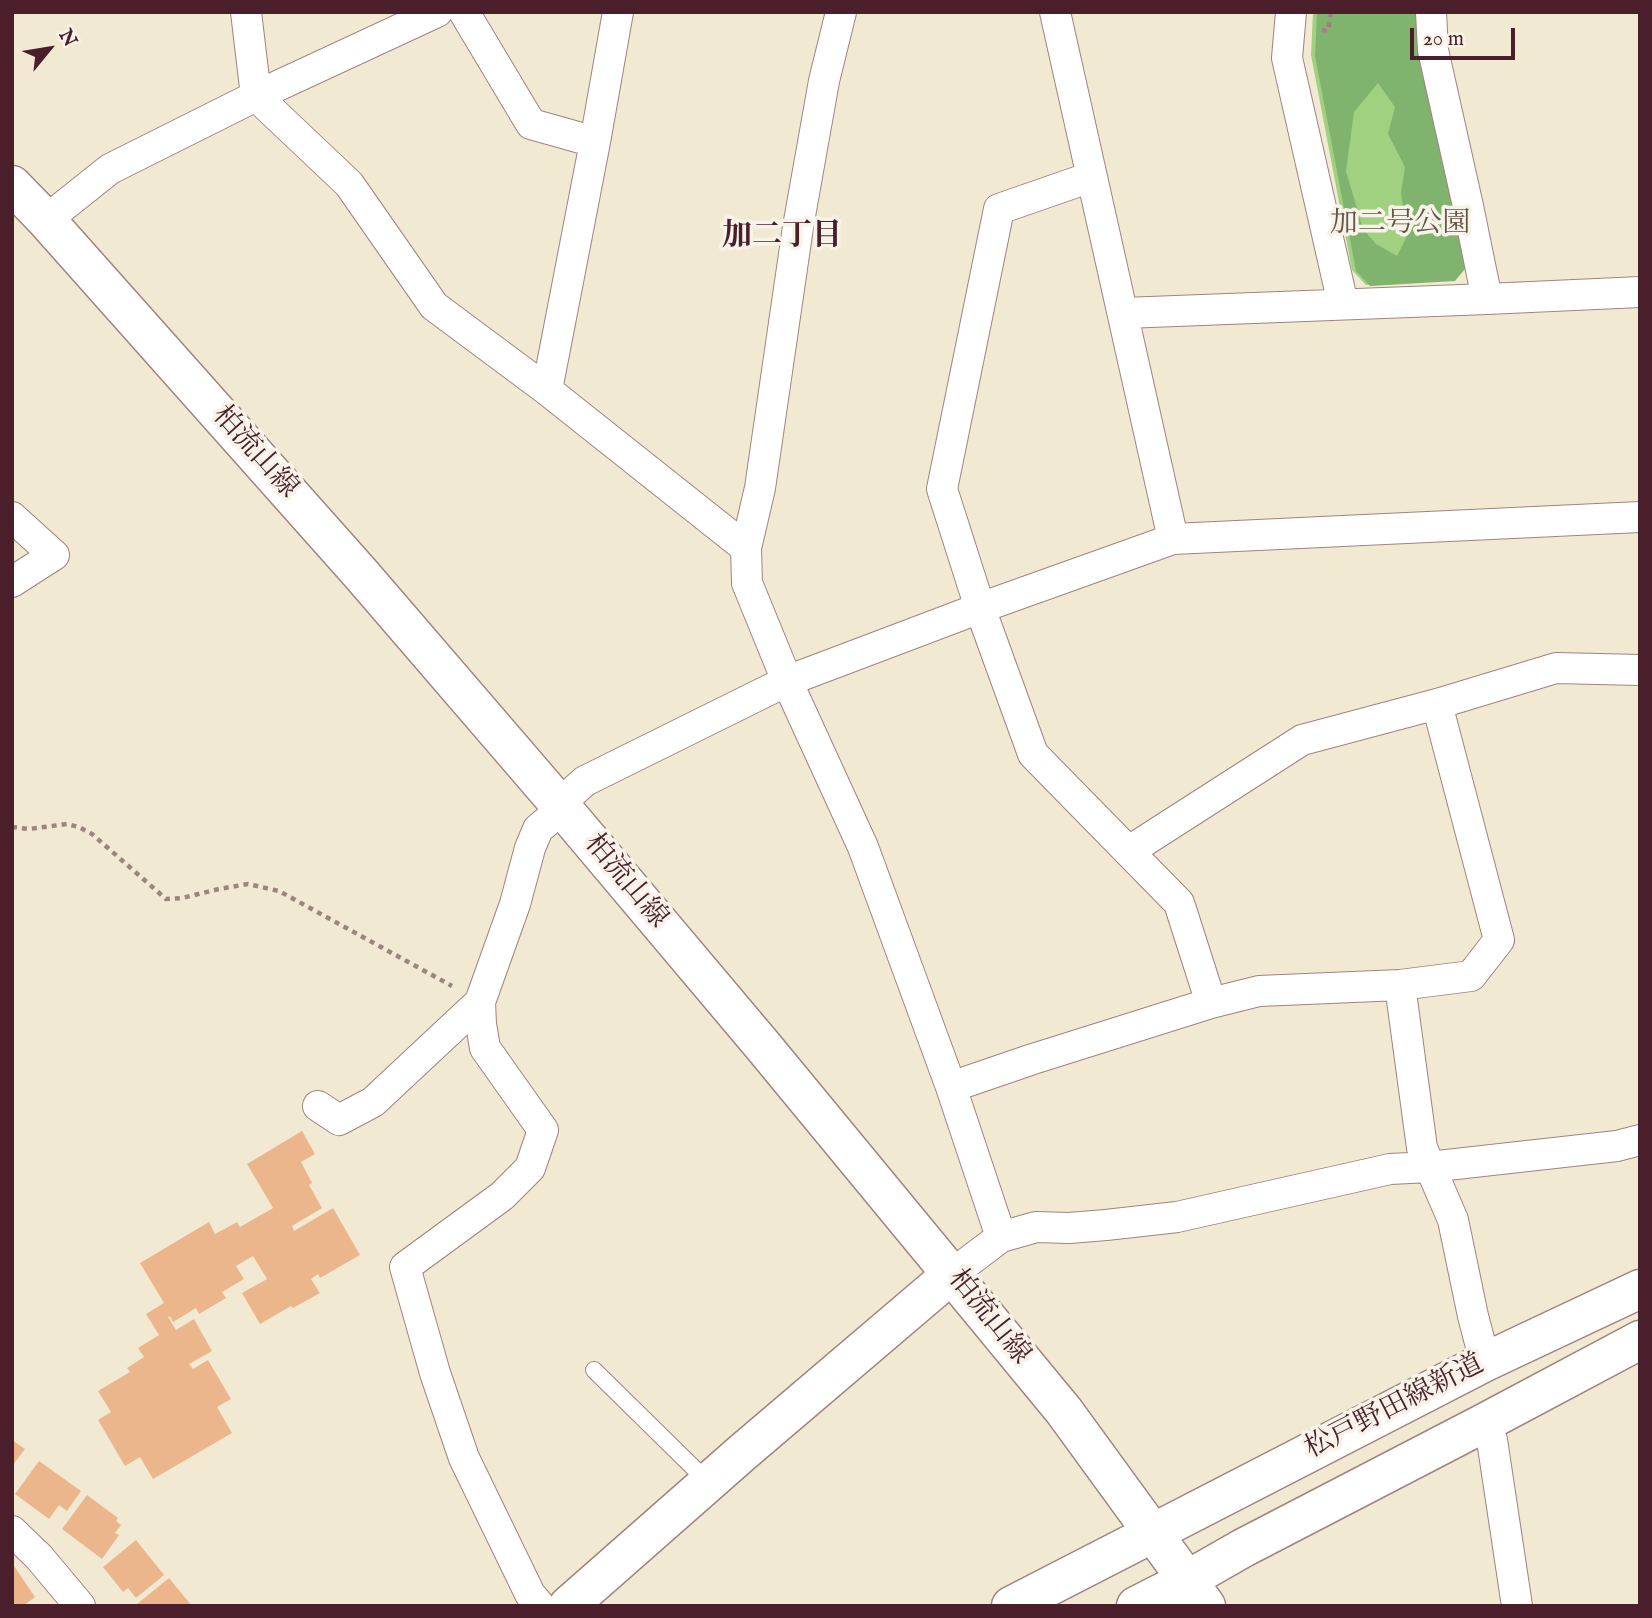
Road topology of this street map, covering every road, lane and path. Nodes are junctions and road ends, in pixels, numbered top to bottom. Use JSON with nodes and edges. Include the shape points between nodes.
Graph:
{"nodes":[{"id":1,"x":246,"y":12,"type":"edge"},
{"id":2,"x":437,"y":12,"type":"edge"},
{"id":3,"x":464,"y":12,"type":"edge"},
{"id":4,"x":618,"y":12,"type":"edge"},
{"id":5,"x":841,"y":12,"type":"edge"},
{"id":6,"x":1055,"y":12,"type":"edge"},
{"id":7,"x":1290,"y":12,"type":"edge"},
{"id":8,"x":1431,"y":12,"type":"edge"},
{"id":9,"x":257,"y":96,"type":"junction"},
{"id":10,"x":595,"y":142,"type":"junction"},
{"id":11,"x":1091,"y":177,"type":"junction"},
{"id":12,"x":25,"y":206,"type":"edge"},
{"id":13,"x":1640,"y":292,"type":"edge"},
{"id":14,"x":1487,"y":299,"type":"junction"},
{"id":15,"x":1343,"y":304,"type":"junction"},
{"id":16,"x":1124,"y":313,"type":"junction"},
{"id":17,"x":547,"y":390,"type":"junction"},
{"id":18,"x":12,"y":517,"type":"edge"},
{"id":19,"x":1638,"y":525,"type":"edge"},
{"id":20,"x":1174,"y":539,"type":"junction"},
{"id":21,"x":747,"y":548,"type":"junction"},
{"id":22,"x":12,"y":582,"type":"edge"},
{"id":23,"x":980,"y":608,"type":"junction"},
{"id":24,"x":1640,"y":670,"type":"edge"},
{"id":25,"x":787,"y":681,"type":"junction"},
{"id":26,"x":1437,"y":704,"type":"junction"},
{"id":27,"x":560,"y":806,"type":"junction"},
{"id":28,"x":12,"y":827,"type":"edge"},
{"id":29,"x":1129,"y":851,"type":"junction"},
{"id":30,"x":1401,"y":985,"type":"junction"},
{"id":31,"x":480,"y":1002,"type":"junction"},
{"id":32,"x":1211,"y":1003,"type":"junction"},
{"id":33,"x":951,"y":1087,"type":"junction"},
{"id":34,"x":318,"y":1106,"type":"dead end"},
{"id":35,"x":1640,"y":1140,"type":"edge"},
{"id":36,"x":1429,"y":1167,"type":"junction"},
{"id":37,"x":1001,"y":1237,"type":"junction"},
{"id":38,"x":952,"y":1274,"type":"junction"},
{"id":39,"x":1640,"y":1289,"type":"edge"},
{"id":40,"x":1640,"y":1340,"type":"edge"},
{"id":41,"x":1485,"y":1362,"type":"junction"},
{"id":42,"x":594,"y":1370,"type":"dead end"},
{"id":43,"x":1484,"y":1423,"type":"junction"},
{"id":44,"x":708,"y":1482,"type":"junction"},
{"id":45,"x":12,"y":1531,"type":"edge"},
{"id":46,"x":1153,"y":1533,"type":"junction"},
{"id":47,"x":1197,"y":1593,"type":"edge"},
{"id":48,"x":80,"y":1606,"type":"edge"},
{"id":49,"x":540,"y":1606,"type":"edge"},
{"id":50,"x":568,"y":1606,"type":"edge"},
{"id":51,"x":1011,"y":1606,"type":"edge"},
{"id":52,"x":1136,"y":1606,"type":"edge"},
{"id":53,"x":1517,"y":1606,"type":"edge"}],
"edges":[{"from":1,"to":9,"type":"street"},
{"from":2,"to":9,"type":"street"},
{"from":3,"to":10,"type":"street","via":[[531,124]]},
{"from":4,"to":10,"type":"street"},
{"from":5,"to":21,"type":"street","via":[[800,213]]},
{"from":6,"to":11,"type":"street"},
{"from":7,"to":15,"type":"street","via":[[1287,58]]},
{"from":8,"to":14,"type":"street","via":[[1433,50]]},
{"from":9,"to":12,"type":"street"},
{"from":9,"to":17,"type":"street","via":[[349,184],[434,306]]},
{"from":10,"to":17,"type":"street"},
{"from":11,"to":16,"type":"street"},
{"from":11,"to":23,"type":"street","via":[[999,209],[942,489]]},
{"from":12,"to":27,"type":"main road","name":"柏流山線","via":[[361,574]]},
{"from":13,"to":14,"type":"street"},
{"from":14,"to":15,"type":"street"},
{"from":15,"to":16,"type":"street"},
{"from":16,"to":20,"type":"street"},
{"from":17,"to":21,"type":"street"},
{"from":18,"to":22,"type":"street","via":[[54,555]]},
{"from":19,"to":20,"type":"street"},
{"from":20,"to":23,"type":"street"},
{"from":21,"to":25,"type":"street","via":[[747,583]]},
{"from":23,"to":25,"type":"street"},
{"from":23,"to":29,"type":"street","via":[[1032,754]]},
{"from":24,"to":26,"type":"street","via":[[1556,668]]},
{"from":25,"to":27,"type":"street","via":[[585,781]]},
{"from":25,"to":33,"type":"street","via":[[863,847]]},
{"from":26,"to":29,"type":"street","via":[[1302,740]]},
{"from":26,"to":30,"type":"street","via":[[1500,940],[1471,976]]},
{"from":27,"to":31,"type":"street","via":[[538,830],[530,848]]},
{"from":27,"to":38,"type":"main road","name":"柏流山線"},
{"from":28,"to":31,"type":"path","via":[[79,827],[166,899],[248,884],[279,891]]},
{"from":29,"to":32,"type":"street","via":[[1179,904]]},
{"from":30,"to":32,"type":"street","via":[[1259,991]]},
{"from":30,"to":36,"type":"street","via":[[1422,1148]]},
{"from":31,"to":34,"type":"street","via":[[373,1102],[340,1120]]},
{"from":31,"to":49,"type":"street","via":[[485,1048],[543,1130],[530,1168],[502,1196],[405,1267],[464,1458]]},
{"from":32,"to":33,"type":"street"},
{"from":33,"to":37,"type":"street"},
{"from":35,"to":36,"type":"street"},
{"from":36,"to":37,"type":"street","via":[[1390,1169],[1177,1217],[1036,1227]]},
{"from":36,"to":41,"type":"street","via":[[1453,1220]]},
{"from":37,"to":38,"type":"street"},
{"from":38,"to":44,"type":"main road"},
{"from":38,"to":46,"type":"main road","name":"柏流山線","via":[[1064,1411]]},
{"from":39,"to":41,"type":"main road","name":"松戸野田線新道"},
{"from":40,"to":43,"type":"main road","name":"松戸野田線新道"},
{"from":41,"to":46,"type":"main road","name":"松戸野田線新道"},
{"from":42,"to":44,"type":"lane"},
{"from":43,"to":47,"type":"main road","name":"松戸野田線新道","via":[[1243,1548]]},
{"from":43,"to":53,"type":"street","via":[[1492,1440]]},
{"from":44,"to":50,"type":"main road"},
{"from":45,"to":48,"type":"street"},
{"from":46,"to":47,"type":"main road","name":"柏流山線"},
{"from":46,"to":51,"type":"main road","name":"松戸野田線新道"},
{"from":47,"to":52,"type":"main road","name":"松戸野田線新道"}]}
